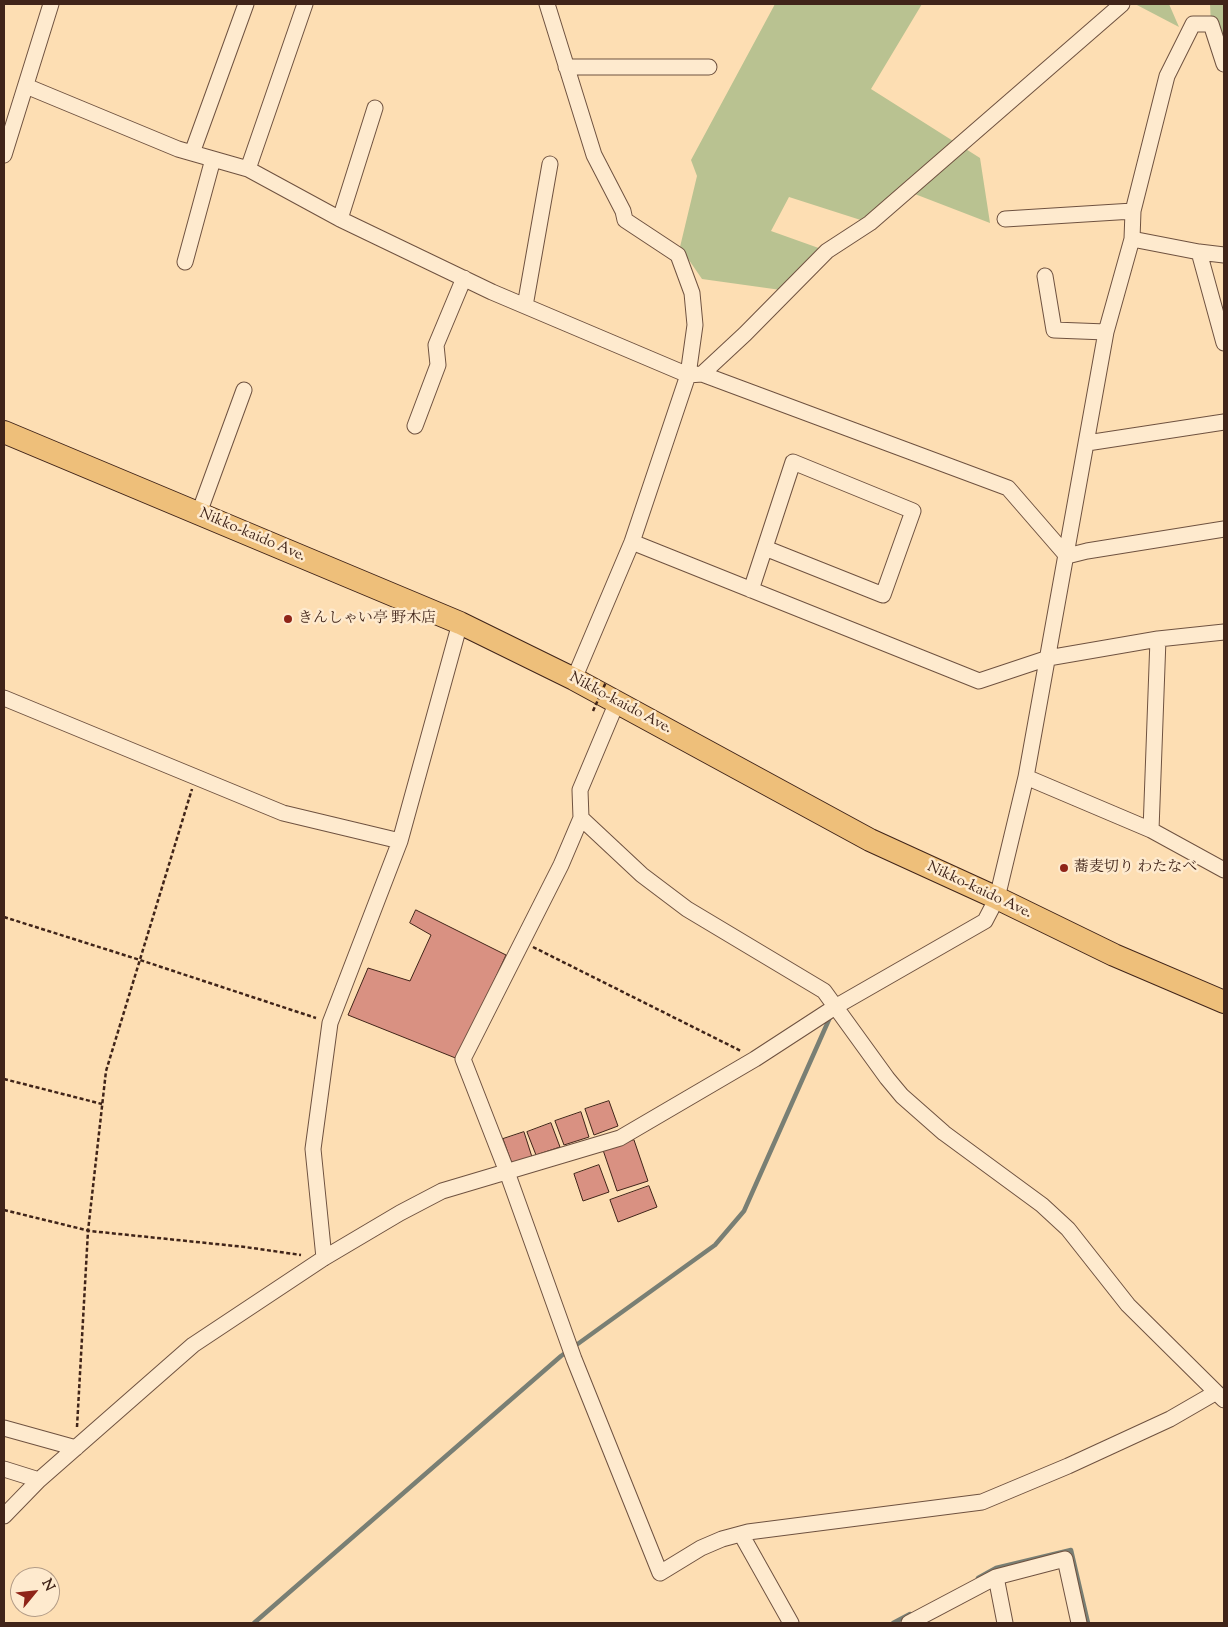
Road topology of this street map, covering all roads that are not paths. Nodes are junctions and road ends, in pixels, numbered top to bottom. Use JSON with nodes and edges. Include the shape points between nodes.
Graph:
{"nodes":[{"id":1,"x":246,"y":4,"type":"edge"},
{"id":2,"x":305,"y":4,"type":"edge"},
{"id":3,"x":547,"y":4,"type":"edge"},
{"id":4,"x":1122,"y":4,"type":"edge"},
{"id":5,"x":49,"y":5,"type":"edge"},
{"id":6,"x":1224,"y":64,"type":"edge"},
{"id":7,"x":566,"y":67,"type":"junction"},
{"id":8,"x":709,"y":67,"type":"dead end"},
{"id":9,"x":26,"y":86,"type":"junction"},
{"id":10,"x":375,"y":108,"type":"dead end"},
{"id":11,"x":192,"y":153,"type":"junction"},
{"id":12,"x":4,"y":155,"type":"edge"},
{"id":13,"x":213,"y":159,"type":"junction"},
{"id":14,"x":550,"y":164,"type":"dead end"},
{"id":15,"x":248,"y":169,"type":"junction"},
{"id":16,"x":1133,"y":211,"type":"junction"},
{"id":17,"x":340,"y":219,"type":"junction"},
{"id":18,"x":1005,"y":219,"type":"dead end"},
{"id":19,"x":1132,"y":239,"type":"junction"},
{"id":20,"x":1199,"y":252,"type":"junction"},
{"id":21,"x":1224,"y":255,"type":"edge"},
{"id":22,"x":185,"y":262,"type":"dead end"},
{"id":23,"x":1045,"y":276,"type":"dead end"},
{"id":24,"x":464,"y":278,"type":"junction"},
{"id":25,"x":525,"y":306,"type":"junction"},
{"id":26,"x":1106,"y":332,"type":"junction"},
{"id":27,"x":1224,"y":343,"type":"edge"},
{"id":28,"x":695,"y":374,"type":"junction"},
{"id":29,"x":244,"y":390,"type":"dead end"},
{"id":30,"x":1224,"y":422,"type":"edge"},
{"id":31,"x":415,"y":426,"type":"dead end"},
{"id":32,"x":4,"y":432,"type":"edge"},
{"id":33,"x":1087,"y":443,"type":"junction"},
{"id":34,"x":199,"y":514,"type":"junction"},
{"id":35,"x":1224,"y":529,"type":"edge"},
{"id":36,"x":632,"y":542,"type":"junction"},
{"id":37,"x":765,"y":548,"type":"junction"},
{"id":38,"x":1066,"y":556,"type":"junction"},
{"id":39,"x":751,"y":590,"type":"junction"},
{"id":40,"x":460,"y":623,"type":"junction"},
{"id":41,"x":1224,"y":632,"type":"edge"},
{"id":42,"x":1158,"y":639,"type":"junction"},
{"id":43,"x":1048,"y":658,"type":"junction"},
{"id":44,"x":574,"y":679,"type":"junction"},
{"id":45,"x":4,"y":698,"type":"edge"},
{"id":46,"x":617,"y":702,"type":"junction"},
{"id":47,"x":1026,"y":778,"type":"junction"},
{"id":48,"x":581,"y":818,"type":"junction"},
{"id":49,"x":1151,"y":830,"type":"junction"},
{"id":50,"x":400,"y":841,"type":"junction"},
{"id":51,"x":1224,"y":870,"type":"edge"},
{"id":52,"x":997,"y":898,"type":"junction"},
{"id":53,"x":1224,"y":1002,"type":"edge"},
{"id":54,"x":835,"y":1007,"type":"junction"},
{"id":55,"x":507,"y":1172,"type":"junction"},
{"id":56,"x":324,"y":1258,"type":"junction"},
{"id":57,"x":1220,"y":1396,"type":"edge"},
{"id":58,"x":4,"y":1428,"type":"edge"},
{"id":59,"x":76,"y":1448,"type":"junction"},
{"id":60,"x":4,"y":1469,"type":"edge"},
{"id":61,"x":39,"y":1480,"type":"junction"},
{"id":62,"x":4,"y":1516,"type":"edge"},
{"id":63,"x":741,"y":1534,"type":"junction"},
{"id":64,"x":996,"y":1577,"type":"junction"},
{"id":65,"x":791,"y":1623,"type":"edge"},
{"id":66,"x":909,"y":1623,"type":"edge"},
{"id":67,"x":1005,"y":1623,"type":"edge"},
{"id":68,"x":1079,"y":1623,"type":"edge"}],
"edges":[{"from":1,"to":11,"type":"street"},
{"from":2,"to":15,"type":"street"},
{"from":3,"to":7,"type":"street"},
{"from":4,"to":28,"type":"street","via":[[870,224],[827,251],[745,334]]},
{"from":5,"to":9,"type":"street"},
{"from":6,"to":16,"type":"street","via":[[1211,24],[1193,24],[1167,76]]},
{"from":7,"to":8,"type":"street"},
{"from":7,"to":28,"type":"street","via":[[594,155],[625,220],[678,255],[692,293]]},
{"from":9,"to":11,"type":"street"},
{"from":9,"to":12,"type":"street"},
{"from":10,"to":17,"type":"street"},
{"from":11,"to":13,"type":"street"},
{"from":13,"to":15,"type":"street"},
{"from":13,"to":22,"type":"street"},
{"from":14,"to":25,"type":"street"},
{"from":15,"to":17,"type":"street"},
{"from":16,"to":18,"type":"street"},
{"from":16,"to":19,"type":"street"},
{"from":17,"to":24,"type":"street"},
{"from":19,"to":20,"type":"street"},
{"from":19,"to":26,"type":"street"},
{"from":20,"to":21,"type":"street"},
{"from":20,"to":27,"type":"street"},
{"from":23,"to":26,"type":"street","via":[[1054,330]]},
{"from":24,"to":25,"type":"street"},
{"from":24,"to":31,"type":"street","via":[[436,345],[438,365]]},
{"from":25,"to":28,"type":"street"},
{"from":26,"to":33,"type":"street"},
{"from":28,"to":36,"type":"street"},
{"from":28,"to":38,"type":"street","via":[[1008,488]]},
{"from":29,"to":34,"type":"street"},
{"from":30,"to":33,"type":"street"},
{"from":32,"to":34,"type":"highway","name":"Nikko-kaido Ave."},
{"from":33,"to":38,"type":"street"},
{"from":34,"to":40,"type":"highway","name":"Nikko-kaido Ave."},
{"from":35,"to":38,"type":"street"},
{"from":36,"to":39,"type":"street"},
{"from":36,"to":44,"type":"street"},
{"from":37,"to":37,"type":"street","via":[[793,462],[913,511],[883,595]]},
{"from":37,"to":39,"type":"street"},
{"from":38,"to":43,"type":"street"},
{"from":39,"to":43,"type":"street","via":[[979,681]]},
{"from":40,"to":44,"type":"highway","name":"Nikko-kaido Ave."},
{"from":40,"to":50,"type":"street"},
{"from":41,"to":42,"type":"street"},
{"from":42,"to":43,"type":"street"},
{"from":42,"to":49,"type":"street"},
{"from":43,"to":47,"type":"street"},
{"from":44,"to":46,"type":"highway","name":"Nikko-kaido Ave."},
{"from":45,"to":50,"type":"street","via":[[283,813]]},
{"from":46,"to":48,"type":"street","via":[[580,790]]},
{"from":46,"to":52,"type":"highway","name":"Nikko-kaido Ave.","via":[[870,840]]},
{"from":47,"to":49,"type":"street"},
{"from":47,"to":52,"type":"street"},
{"from":48,"to":54,"type":"street","via":[[642,875],[687,909],[824,991]]},
{"from":48,"to":55,"type":"street","via":[[561,865],[463,1058]]},
{"from":49,"to":51,"type":"street"},
{"from":50,"to":56,"type":"street","via":[[330,1023],[313,1149]]},
{"from":52,"to":53,"type":"highway","name":"Nikko-kaido Ave.","via":[[1114,955]]},
{"from":52,"to":54,"type":"street","via":[[984,920]]},
{"from":54,"to":55,"type":"street","via":[[756,1059],[620,1138]]},
{"from":54,"to":57,"type":"street","via":[[902,1096],[944,1133],[1042,1205],[1068,1229],[1128,1305]]},
{"from":55,"to":56,"type":"street","via":[[442,1191]]},
{"from":55,"to":63,"type":"street","via":[[574,1359],[660,1573],[701,1548]]},
{"from":56,"to":59,"type":"street","via":[[193,1345]]},
{"from":57,"to":63,"type":"street","via":[[982,1502]]},
{"from":58,"to":59,"type":"street"},
{"from":59,"to":61,"type":"street"},
{"from":60,"to":61,"type":"street"},
{"from":61,"to":62,"type":"street"},
{"from":63,"to":65,"type":"street"},
{"from":64,"to":66,"type":"street"},
{"from":64,"to":67,"type":"street"},
{"from":64,"to":68,"type":"street","via":[[1064,1559]]}]}
